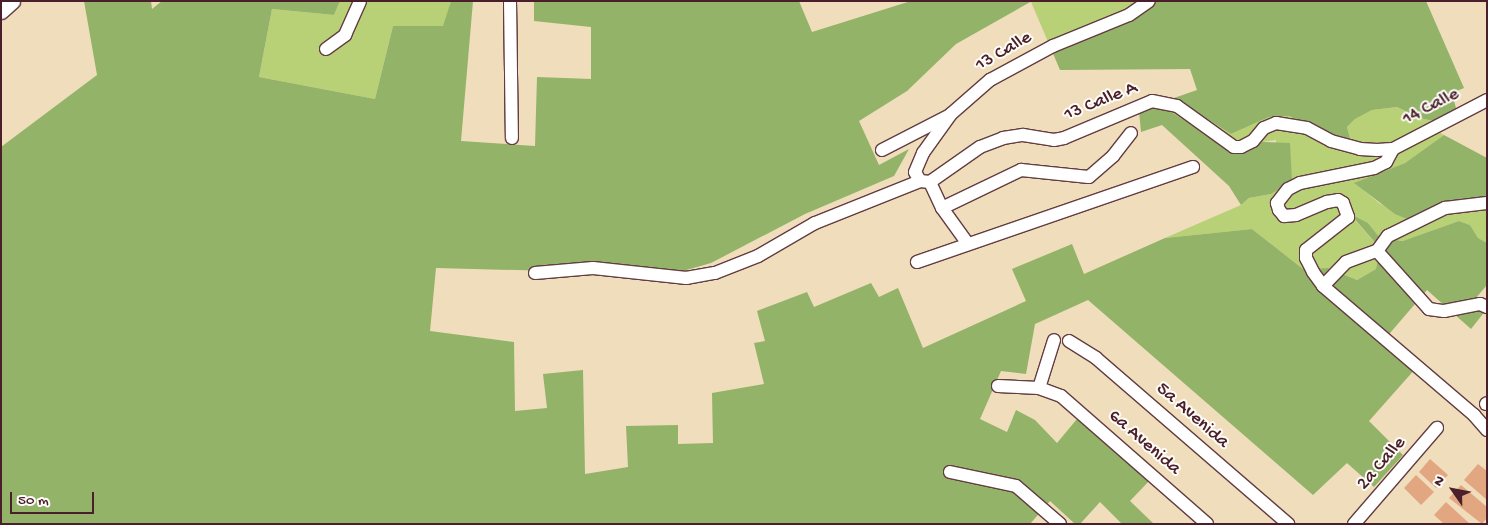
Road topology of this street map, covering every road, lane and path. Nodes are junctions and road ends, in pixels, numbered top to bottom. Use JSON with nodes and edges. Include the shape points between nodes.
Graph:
{"nodes":[{"id":1,"x":12,"y":1,"type":"edge"},
{"id":2,"x":360,"y":1,"type":"edge"},
{"id":3,"x":510,"y":1,"type":"edge"},
{"id":4,"x":1149,"y":1,"type":"edge"},
{"id":5,"x":1,"y":12,"type":"edge"},
{"id":6,"x":326,"y":49,"type":"dead end"},
{"id":7,"x":1487,"y":100,"type":"edge"},
{"id":8,"x":951,"y":114,"type":"junction"},
{"id":9,"x":1131,"y":133,"type":"dead end"},
{"id":10,"x":512,"y":138,"type":"dead end"},
{"id":11,"x":1393,"y":149,"type":"junction"},
{"id":12,"x":882,"y":150,"type":"dead end"},
{"id":13,"x":1193,"y":166,"type":"dead end"},
{"id":14,"x":922,"y":180,"type":"junction"},
{"id":15,"x":1487,"y":203,"type":"edge"},
{"id":16,"x":942,"y":208,"type":"junction"},
{"id":17,"x":968,"y":244,"type":"junction"},
{"id":18,"x":1377,"y":251,"type":"junction"},
{"id":19,"x":917,"y":262,"type":"dead end"},
{"id":20,"x":535,"y":273,"type":"dead end"},
{"id":21,"x":1323,"y":286,"type":"junction"},
{"id":22,"x":1487,"y":307,"type":"edge"},
{"id":23,"x":1054,"y":340,"type":"dead end"},
{"id":24,"x":1069,"y":341,"type":"dead end"},
{"id":25,"x":998,"y":386,"type":"dead end"},
{"id":26,"x":1034,"y":388,"type":"junction"},
{"id":27,"x":1437,"y":428,"type":"dead end"},
{"id":28,"x":1487,"y":430,"type":"edge"},
{"id":29,"x":950,"y":472,"type":"dead end"},
{"id":30,"x":1060,"y":524,"type":"edge"},
{"id":31,"x":1207,"y":524,"type":"edge"},
{"id":32,"x":1288,"y":524,"type":"edge"},
{"id":33,"x":1354,"y":524,"type":"edge"}],
"edges":[{"from":1,"to":5,"type":"street"},
{"from":2,"to":6,"type":"street","via":[[344,34]]},
{"from":3,"to":10,"type":"street"},
{"from":4,"to":8,"type":"street","name":"13 Calle","via":[[1129,15],[1053,46],[990,80]]},
{"from":7,"to":11,"type":"street","name":"14 Calle"},
{"from":8,"to":12,"type":"street"},
{"from":8,"to":14,"type":"street","name":"13 Calle","via":[[915,167]]},
{"from":9,"to":16,"type":"street","via":[[1113,156],[1089,177],[1021,170]]},
{"from":11,"to":14,"type":"street","name":"13 Calle A","via":[[1360,149],[1331,141],[1307,128],[1276,123],[1264,128],[1254,141],[1234,147],[1177,106],[1152,101],[1064,138],[1054,140],[1023,135],[1003,138],[980,147]]},
{"from":11,"to":21,"type":"street","via":[[1386,162],[1374,168],[1300,183],[1281,194],[1277,203],[1284,216],[1338,200],[1347,209],[1348,217],[1306,250],[1306,258]]},
{"from":13,"to":17,"type":"street"},
{"from":14,"to":16,"type":"street"},
{"from":14,"to":20,"type":"street","via":[[815,223],[758,256],[715,273],[686,278],[593,268]]},
{"from":15,"to":18,"type":"street","via":[[1445,208],[1388,236]]},
{"from":16,"to":17,"type":"street"},
{"from":17,"to":19,"type":"street"},
{"from":18,"to":21,"type":"street","via":[[1346,262]]},
{"from":18,"to":22,"type":"street","via":[[1429,309],[1444,311],[1480,304]]},
{"from":21,"to":28,"type":"street","via":[[1474,415]]},
{"from":23,"to":26,"type":"street"},
{"from":24,"to":32,"type":"street","name":"5a Avenida","via":[[1096,358]]},
{"from":25,"to":26,"type":"street"},
{"from":26,"to":31,"type":"street","name":"6a Avenida","via":[[1055,392]]},
{"from":27,"to":33,"type":"street","name":"2a Calle"},
{"from":29,"to":30,"type":"street","via":[[1016,486]]}]}
